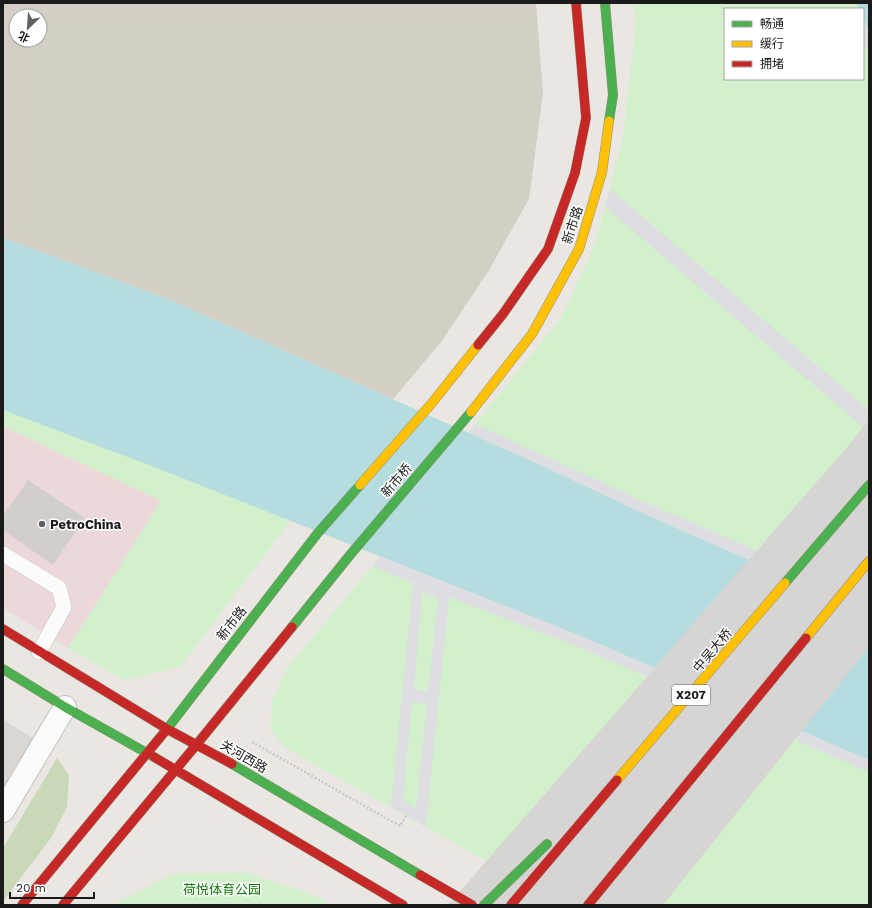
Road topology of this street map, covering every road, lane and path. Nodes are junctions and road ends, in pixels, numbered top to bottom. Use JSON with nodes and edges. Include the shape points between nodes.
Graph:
{"nodes":[{"id":1,"x":576,"y":3,"type":"edge"},
{"id":2,"x":605,"y":3,"type":"edge"},
{"id":3,"x":432,"y":402,"type":"joint"},
{"id":4,"x":463,"y":422,"type":"joint"},
{"id":5,"x":869,"y":485,"type":"edge"},
{"id":6,"x":317,"y":534,"type":"joint"},
{"id":7,"x":3,"y":554,"type":"edge"},
{"id":8,"x":869,"y":561,"type":"edge"},
{"id":9,"x":3,"y":629,"type":"edge"},
{"id":10,"x":39,"y":652,"type":"junction"},
{"id":11,"x":3,"y":669,"type":"edge"},
{"id":12,"x":65,"y":707,"type":"junction"},
{"id":13,"x":167,"y":729,"type":"junction"},
{"id":14,"x":252,"y":742,"type":"dead end"},
{"id":15,"x":197,"y":744,"type":"junction"},
{"id":16,"x":147,"y":754,"type":"junction"},
{"id":17,"x":640,"y":755,"type":"junction"},
{"id":18,"x":175,"y":769,"type":"junction"},
{"id":19,"x":680,"y":792,"type":"junction"},
{"id":20,"x":3,"y":810,"type":"edge"},
{"id":21,"x":406,"y":816,"type":"dead end"},
{"id":22,"x":568,"y":824,"type":"dead end"},
{"id":23,"x":556,"y":835,"type":"dead end"},
{"id":24,"x":632,"y":865,"type":"dead end"},
{"id":25,"x":22,"y":905,"type":"edge"},
{"id":26,"x":63,"y":905,"type":"edge"},
{"id":27,"x":403,"y":905,"type":"edge"},
{"id":28,"x":472,"y":905,"type":"edge"},
{"id":29,"x":484,"y":905,"type":"edge"},
{"id":30,"x":511,"y":905,"type":"edge"},
{"id":31,"x":588,"y":905,"type":"edge"}],
"edges":[{"from":1,"to":3,"type":"main road","name":"新市路","via":[[586,118],[575,173],[548,249],[503,314]]},
{"from":2,"to":4,"type":"main road","name":"新市路","via":[[613,95],[602,172],[579,249],[532,334]]},
{"from":3,"to":6,"type":"main road","name":"新市桥"},
{"from":4,"to":15,"type":"main road","name":"新市桥","via":[[350,555]]},
{"from":5,"to":17,"type":"main road","name":"中吴大桥","number":"X207"},
{"from":6,"to":13,"type":"main road","name":"新市路"},
{"from":7,"to":10,"type":"lane","via":[[59,588],[64,607]]},
{"from":8,"to":19,"type":"main road"},
{"from":9,"to":10,"type":"main road","name":"关河西路"},
{"from":10,"to":13,"type":"main road","name":"关河西路"},
{"from":11,"to":12,"type":"main road"},
{"from":12,"to":16,"type":"main road"},
{"from":12,"to":20,"type":"street"},
{"from":13,"to":15,"type":"main road","name":"关河西路"},
{"from":13,"to":16,"type":"main road","name":"新市路"},
{"from":14,"to":21,"type":"path","via":[[400,826]]},
{"from":15,"to":18,"type":"main road"},
{"from":15,"to":28,"type":"main road","name":"关河西路"},
{"from":16,"to":18,"type":"main road"},
{"from":16,"to":25,"type":"main road","name":"新市路"},
{"from":17,"to":22,"type":"main road"},
{"from":17,"to":30,"type":"main road","name":"中吴大桥","number":"X207"},
{"from":18,"to":26,"type":"main road"},
{"from":18,"to":27,"type":"main road"},
{"from":19,"to":24,"type":"main road"},
{"from":19,"to":31,"type":"main road"},
{"from":23,"to":29,"type":"main road"}]}
